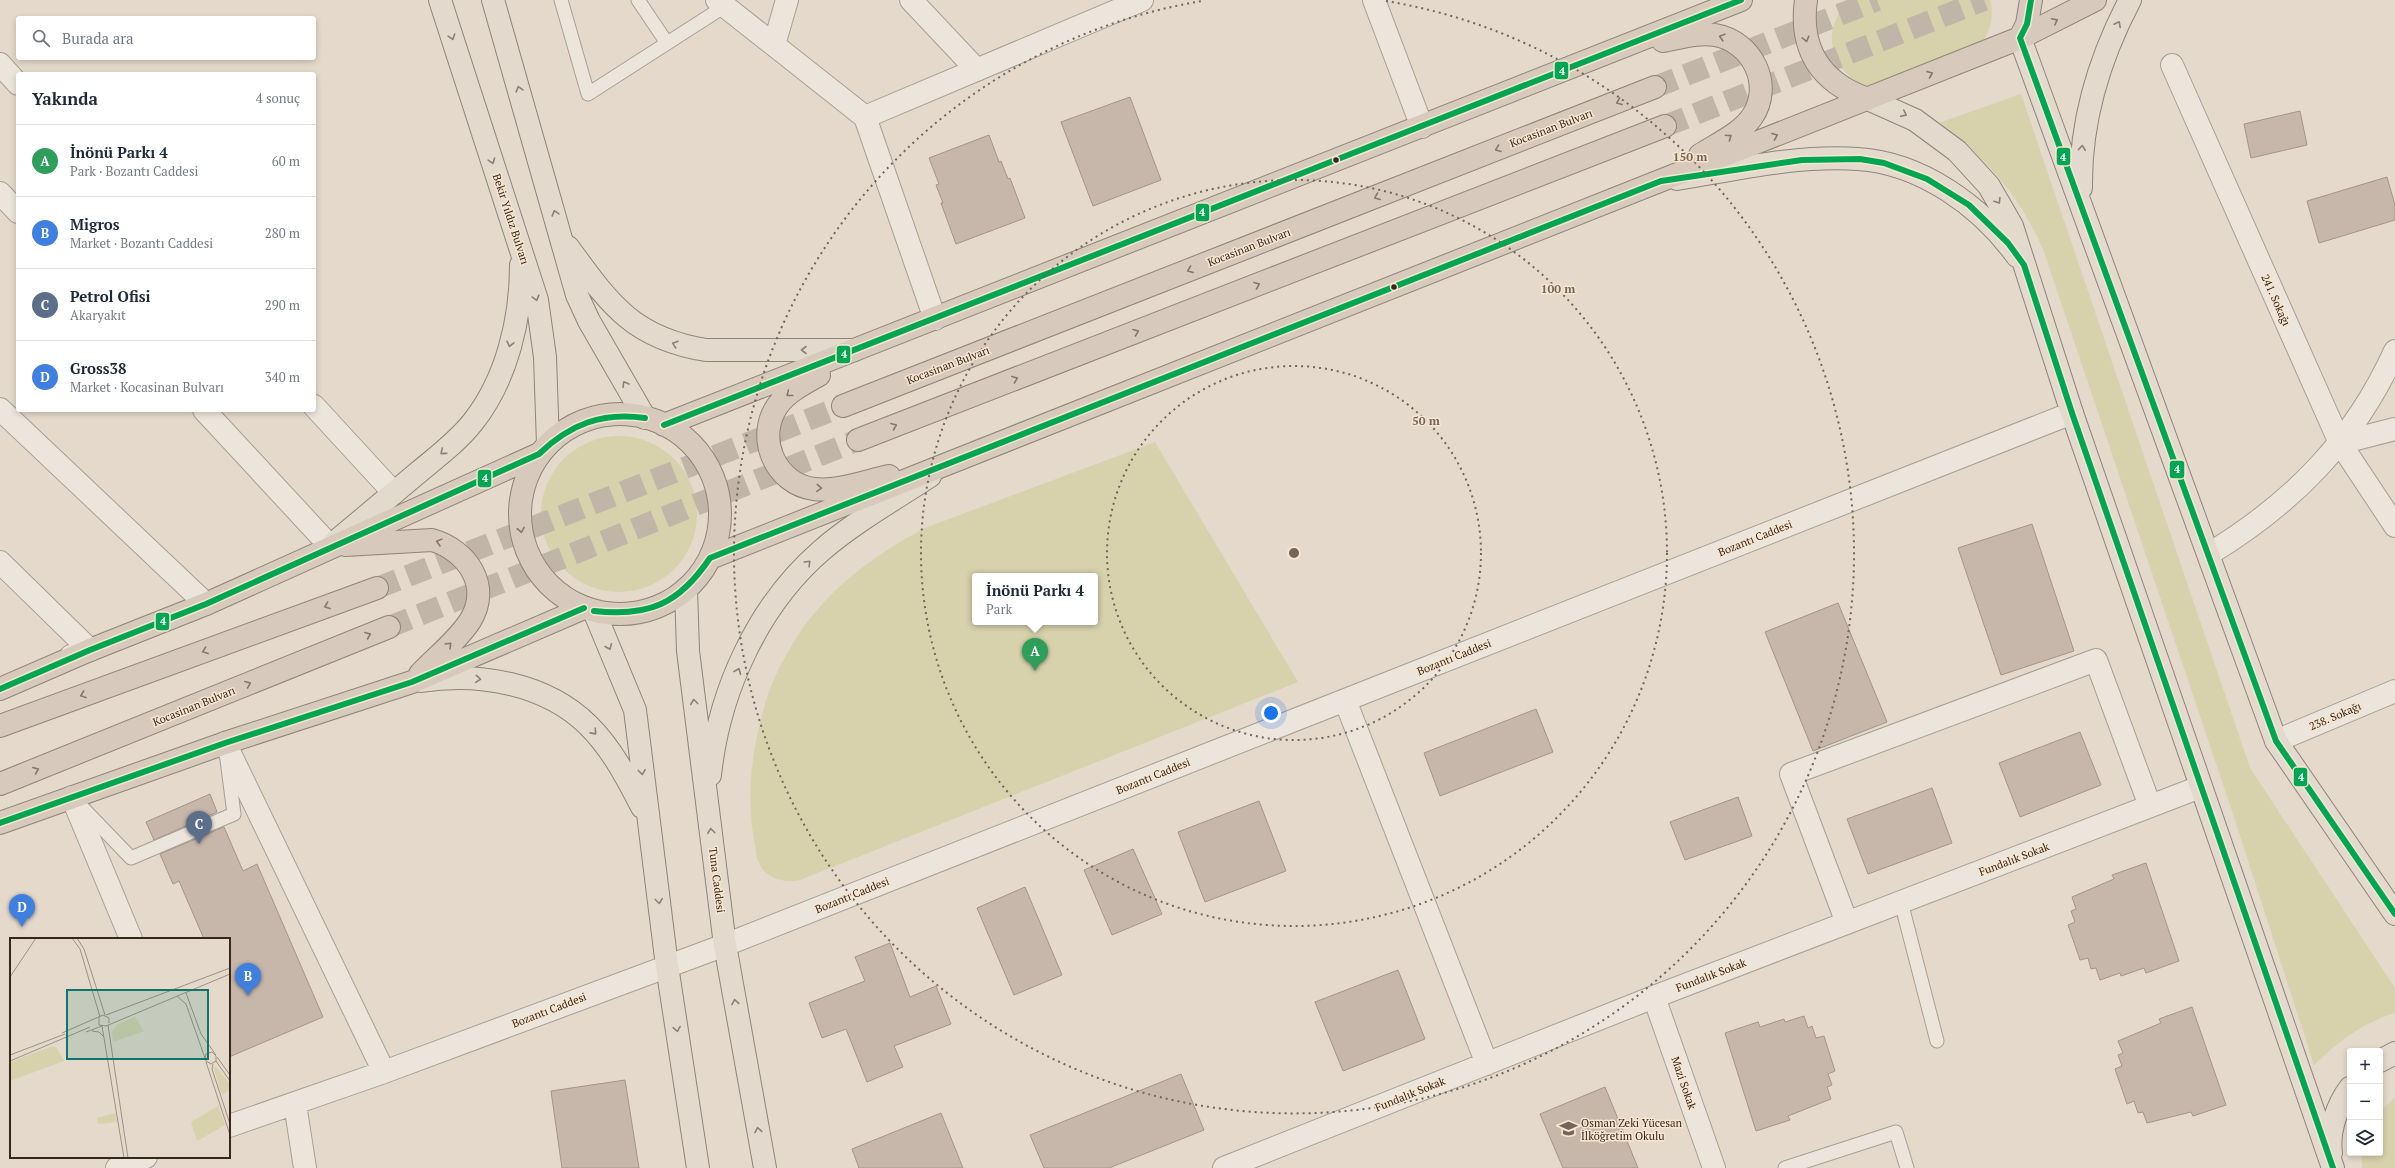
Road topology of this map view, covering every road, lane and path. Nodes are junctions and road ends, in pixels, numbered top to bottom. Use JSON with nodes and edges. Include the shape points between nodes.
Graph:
{"nodes":[{"id":1,"x":440,"y":0,"type":"edge"},
{"id":2,"x":493,"y":0,"type":"edge"},
{"id":3,"x":561,"y":0,"type":"edge"},
{"id":4,"x":638,"y":0,"type":"edge"},
{"id":5,"x":787,"y":0,"type":"edge"},
{"id":6,"x":911,"y":0,"type":"edge"},
{"id":7,"x":1142,"y":0,"type":"edge"},
{"id":8,"x":1374,"y":0,"type":"edge"},
{"id":9,"x":1741,"y":0,"type":"edge"},
{"id":10,"x":1806,"y":0,"type":"edge"},
{"id":11,"x":2031,"y":0,"type":"edge"},
{"id":12,"x":2095,"y":0,"type":"edge"},
{"id":13,"x":2130,"y":0,"type":"edge"},
{"id":14,"x":721,"y":3,"type":"edge"},
{"id":15,"x":2020,"y":38,"type":"junction"},
{"id":16,"x":667,"y":43,"type":"junction"},
{"id":17,"x":774,"y":45,"type":"junction"},
{"id":18,"x":1612,"y":51,"type":"junction"},
{"id":19,"x":0,"y":64,"type":"edge"},
{"id":20,"x":2172,"y":65,"type":"dead end"},
{"id":21,"x":977,"y":70,"type":"junction"},
{"id":22,"x":16,"y":82,"type":"edge"},
{"id":23,"x":1655,"y":87,"type":"tunnel mouth"},
{"id":24,"x":1868,"y":99,"type":"junction"},
{"id":25,"x":864,"y":117,"type":"junction"},
{"id":26,"x":1665,"y":126,"type":"tunnel mouth"},
{"id":27,"x":1422,"y":127,"type":"junction"},
{"id":28,"x":1661,"y":181,"type":"junction"},
{"id":29,"x":0,"y":193,"type":"edge"},
{"id":30,"x":2081,"y":201,"type":"junction"},
{"id":31,"x":16,"y":210,"type":"edge"},
{"id":32,"x":562,"y":238,"type":"junction"},
{"id":33,"x":521,"y":250,"type":"junction"},
{"id":34,"x":2024,"y":265,"type":"junction"},
{"id":35,"x":935,"y":319,"type":"junction"},
{"id":36,"x":857,"y":350,"type":"junction"},
{"id":37,"x":2395,"y":351,"type":"edge"},
{"id":38,"x":844,"y":406,"type":"tunnel mouth"},
{"id":39,"x":316,"y":408,"type":"edge"},
{"id":40,"x":0,"y":409,"type":"edge"},
{"id":41,"x":206,"y":412,"type":"edge"},
{"id":42,"x":2072,"y":413,"type":"junction"},
{"id":43,"x":654,"y":421,"type":"junction"},
{"id":44,"x":2395,"y":428,"type":"edge"},
{"id":45,"x":858,"y":440,"type":"tunnel mouth"},
{"id":46,"x":2340,"y":443,"type":"junction"},
{"id":47,"x":544,"y":449,"type":"junction"},
{"id":48,"x":949,"y":463,"type":"junction"},
{"id":49,"x":394,"y":493,"type":"junction"},
{"id":50,"x":2395,"y":526,"type":"edge"},
{"id":51,"x":330,"y":546,"type":"junction"},
{"id":52,"x":2209,"y":554,"type":"junction"},
{"id":53,"x":710,"y":558,"type":"junction"},
{"id":54,"x":0,"y":562,"type":"edge"},
{"id":55,"x":377,"y":588,"type":"tunnel mouth"},
{"id":56,"x":686,"y":590,"type":"junction"},
{"id":57,"x":206,"y":604,"type":"junction"},
{"id":58,"x":589,"y":610,"type":"junction"},
{"id":59,"x":389,"y":627,"type":"tunnel mouth"},
{"id":60,"x":90,"y":650,"type":"junction"},
{"id":61,"x":0,"y":678,"type":"edge"},
{"id":62,"x":412,"y":682,"type":"junction"},
{"id":63,"x":0,"y":689,"type":"edge"},
{"id":64,"x":2395,"y":691,"type":"edge"},
{"id":65,"x":1345,"y":700,"type":"junction"},
{"id":66,"x":0,"y":726,"type":"edge"},
{"id":67,"x":2276,"y":741,"type":"junction"},
{"id":68,"x":226,"y":743,"type":"junction"},
{"id":69,"x":0,"y":784,"type":"edge"},
{"id":70,"x":2200,"y":787,"type":"junction"},
{"id":71,"x":72,"y":797,"type":"junction"},
{"id":72,"x":707,"y":804,"type":"junction"},
{"id":73,"x":2150,"y":806,"type":"junction"},
{"id":74,"x":648,"y":820,"type":"junction"},
{"id":75,"x":0,"y":823,"type":"edge"},
{"id":76,"x":1901,"y":902,"type":"junction"},
{"id":77,"x":2395,"y":914,"type":"edge"},
{"id":78,"x":1847,"y":923,"type":"junction"},
{"id":79,"x":131,"y":938,"type":"edge"},
{"id":80,"x":725,"y":945,"type":"junction"},
{"id":81,"x":667,"y":966,"type":"junction"},
{"id":82,"x":1654,"y":998,"type":"junction"},
{"id":83,"x":1937,"y":1040,"type":"dead end"},
{"id":84,"x":2395,"y":1053,"type":"edge"},
{"id":85,"x":2383,"y":1059,"type":"edge"},
{"id":86,"x":1487,"y":1064,"type":"junction"},
{"id":87,"x":384,"y":1072,"type":"junction"},
{"id":88,"x":2347,"y":1094,"type":"edge"},
{"id":89,"x":295,"y":1104,"type":"junction"},
{"id":90,"x":230,"y":1126,"type":"edge"},
{"id":91,"x":143,"y":1158,"type":"edge"},
{"id":92,"x":118,"y":1168,"type":"edge"},
{"id":93,"x":305,"y":1168,"type":"edge"},
{"id":94,"x":698,"y":1168,"type":"edge"},
{"id":95,"x":764,"y":1168,"type":"edge"},
{"id":96,"x":1224,"y":1168,"type":"edge"},
{"id":97,"x":1714,"y":1168,"type":"edge"},
{"id":98,"x":1785,"y":1168,"type":"edge"},
{"id":99,"x":1908,"y":1168,"type":"edge"},
{"id":100,"x":2333,"y":1168,"type":"edge"}],
"edges":[{"from":1,"to":33,"type":"main road","name":"Bekir Yıldız Bulvarı","one_way":true},
{"from":32,"to":2,"type":"main road","one_way":true},
{"from":3,"to":16,"type":"lane","via":[[588,94]]},
{"from":4,"to":16,"type":"lane"},
{"from":5,"to":17,"type":"street"},
{"from":6,"to":21,"type":"street"},
{"from":7,"to":21,"type":"street"},
{"from":8,"to":27,"type":"street"},
{"from":9,"to":18,"type":"highway"},
{"from":10,"to":24,"type":"highway","one_way":true,"via":[[1804,31],[1816,61],[1825,75],[1838,85]]},
{"from":11,"to":15,"type":"highway","via":[[2027,24]]},
{"from":15,"to":12,"type":"highway","one_way":true},
{"from":30,"to":13,"type":"main road","one_way":true,"via":[[2082,144],[2093,89],[2102,58]]},
{"from":14,"to":16,"type":"lane"},
{"from":14,"to":17,"type":"street"},
{"from":24,"to":15,"type":"highway","one_way":true},
{"from":15,"to":30,"type":"main road"},
{"from":17,"to":25,"type":"street"},
{"from":18,"to":27,"type":"highway"},
{"from":28,"to":18,"type":"highway","one_way":true,"via":[[1743,127],[1752,117],[1758,105],[1760,92],[1756,66],[1749,54],[1739,45],[1714,34],[1700,34]]},
{"from":19,"to":22,"type":"street"},
{"from":20,"to":46,"type":"street","name":"241. Sokağı"},
{"from":21,"to":25,"type":"street"},
{"from":23,"to":38,"type":"highway","name":"Kocasinan Bulvarı","one_way":true},
{"from":28,"to":24,"type":"highway","one_way":true},
{"from":24,"to":34,"type":"main road","one_way":true,"via":[[1892,108],[1937,134],[1974,167],[1989,186],[2012,226]]},
{"from":25,"to":35,"type":"street"},
{"from":45,"to":26,"type":"highway","one_way":true},
{"from":27,"to":35,"type":"highway"},
{"from":28,"to":34,"type":"main road","via":[[1802,160],[1860,159],[1884,163],[1927,179],[1969,206],[2008,243]]},
{"from":28,"to":48,"type":"highway"},
{"from":29,"to":31,"type":"street"},
{"from":30,"to":52,"type":"main road"},
{"from":36,"to":32,"type":"main road","one_way":true,"via":[[706,350],[662,340],[627,319],[613,305],[595,285]]},
{"from":43,"to":32,"type":"main road","one_way":true,"via":[[589,322],[568,268]]},
{"from":33,"to":47,"type":"main road","name":"Bekir Yıldız Bulvarı","one_way":true,"via":[[537,300],[542,328]]},
{"from":33,"to":49,"type":"main road","one_way":true,"via":[[521,276],[513,328],[504,364],[493,392],[473,422],[456,441]]},
{"from":34,"to":42,"type":"main road"},
{"from":35,"to":36,"type":"highway"},
{"from":36,"to":43,"type":"highway"},
{"from":36,"to":48,"type":"highway","one_way":true,"via":[[788,395],[778,405],[771,417],[768,444],[779,469],[801,486],[828,489]]},
{"from":37,"to":46,"type":"street","via":[[2384,376]]},
{"from":39,"to":49,"type":"street"},
{"from":40,"to":57,"type":"street"},
{"from":41,"to":51,"type":"street"},
{"from":42,"to":65,"type":"street","name":"Bozantı Caddesi"},
{"from":42,"to":70,"type":"main road"},
{"from":43,"to":47,"type":"highway","via":[[626,414],[606,415],[569,428]]},
{"from":43,"to":53,"type":"highway","via":[[681,435],[695,448],[707,464],[715,482],[720,521],[717,540]]},
{"from":44,"to":46,"type":"street"},
{"from":46,"to":50,"type":"street","name":"241. Sokağı"},
{"from":46,"to":52,"type":"street","via":[[2318,470],[2272,512]]},
{"from":47,"to":51,"type":"highway"},
{"from":47,"to":58,"type":"highway","one_way":true,"via":[[529,471],[520,502],[520,528],[524,547],[544,581],[559,594]]},
{"from":48,"to":53,"type":"highway"},
{"from":72,"to":48,"type":"main road","one_way":true,"via":[[713,757],[726,704],[743,658],[766,615],[792,580],[822,550]]},
{"from":49,"to":51,"type":"main road"},
{"from":51,"to":57,"type":"highway"},
{"from":62,"to":51,"type":"highway","one_way":true,"via":[[471,620],[477,602],[477,584],[466,560],[445,544],[432,540]]},
{"from":52,"to":67,"type":"main road"},
{"from":53,"to":56,"type":"highway"},
{"from":54,"to":60,"type":"street"},
{"from":55,"to":66,"type":"highway","one_way":true},
{"from":56,"to":58,"type":"highway","via":[[670,601],[646,611],[613,614]]},
{"from":72,"to":56,"type":"main road","name":"Tuna Caddesi","one_way":true,"via":[[688,651]]},
{"from":57,"to":60,"type":"highway"},
{"from":58,"to":62,"type":"highway"},
{"from":58,"to":74,"type":"main road","one_way":true,"via":[[635,710]]},
{"from":69,"to":59,"type":"highway","name":"Kocasinan Bulvarı","one_way":true},
{"from":60,"to":61,"type":"street"},
{"from":60,"to":63,"type":"highway"},
{"from":62,"to":68,"type":"highway"},
{"from":62,"to":74,"type":"main road","one_way":true,"via":[[460,677],[484,679],[527,689],[564,706],[588,726],[612,755],[624,772]]},
{"from":64,"to":67,"type":"street","name":"238. Sokağı"},
{"from":65,"to":80,"type":"street","name":"Bozantı Caddesi"},
{"from":65,"to":86,"type":"street"},
{"from":67,"to":77,"type":"main road"},
{"from":68,"to":71,"type":"highway"},
{"from":68,"to":71,"type":"lane","via":[[234,814],[131,858]]},
{"from":68,"to":87,"type":"street"},
{"from":70,"to":73,"type":"street","name":"Fundalık Sokak"},
{"from":70,"to":100,"type":"main road"},
{"from":71,"to":75,"type":"highway"},
{"from":71,"to":79,"type":"street"},
{"from":80,"to":72,"type":"main road","name":"Tuna Caddesi","one_way":true},
{"from":73,"to":76,"type":"street","name":"Fundalık Sokak"},
{"from":73,"to":78,"type":"street","via":[[2096,660],[1791,774]]},
{"from":74,"to":81,"type":"main road","one_way":true},
{"from":76,"to":78,"type":"street","name":"Fundalık Sokak"},
{"from":76,"to":83,"type":"lane"},
{"from":78,"to":82,"type":"street","name":"Fundalık Sokak"},
{"from":80,"to":81,"type":"street","name":"Bozantı Caddesi"},
{"from":95,"to":80,"type":"main road","name":"Tuna Caddesi","one_way":true},
{"from":81,"to":87,"type":"street","name":"Bozantı Caddesi"},
{"from":81,"to":94,"type":"main road","one_way":true},
{"from":82,"to":86,"type":"street","name":"Fundalık Sokak"},
{"from":82,"to":97,"type":"street","name":"Mazi Sokak"},
{"from":84,"to":85,"type":"main road"},
{"from":86,"to":96,"type":"street","name":"Fundalık Sokak"},
{"from":87,"to":89,"type":"street","name":"Bozantı Caddesi"},
{"from":88,"to":100,"type":"main road","via":[[2332,1129],[2330,1149]]},
{"from":89,"to":90,"type":"street","name":"Bozantı Caddesi"},
{"from":89,"to":93,"type":"street"},
{"from":91,"to":92,"type":"street"},
{"from":98,"to":99,"type":"lane","via":[[1896,1132]]}]}
